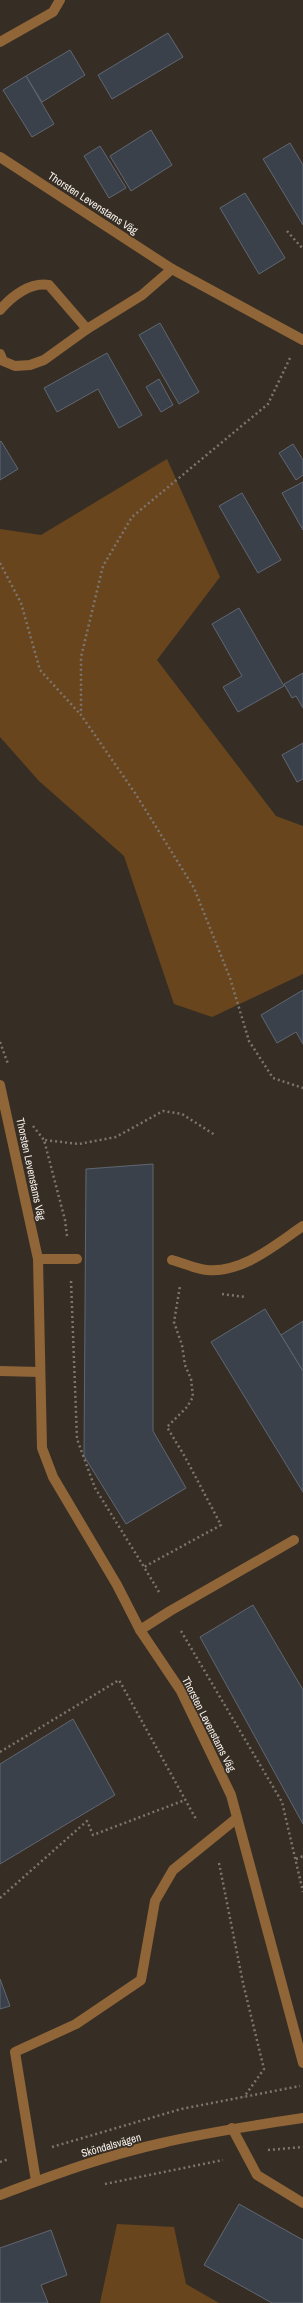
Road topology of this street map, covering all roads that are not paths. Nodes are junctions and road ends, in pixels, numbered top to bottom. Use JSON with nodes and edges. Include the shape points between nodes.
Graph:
{"nodes":[{"id":1,"x":60,"y":0,"type":"edge"},
{"id":2,"x":0,"y":42,"type":"edge"},
{"id":3,"x":0,"y":157,"type":"edge"},
{"id":4,"x":172,"y":269,"type":"junction"},
{"id":5,"x":0,"y":310,"type":"edge"},
{"id":6,"x":86,"y":329,"type":"junction"},
{"id":7,"x":302,"y":338,"type":"edge"},
{"id":8,"x":0,"y":354,"type":"edge"},
{"id":9,"x":0,"y":1084,"type":"edge"},
{"id":10,"x":303,"y":1226,"type":"edge"},
{"id":11,"x":38,"y":1259,"type":"junction"},
{"id":12,"x":73,"y":1259,"type":"road end"},
{"id":13,"x":172,"y":1260,"type":"dead end"},
{"id":14,"x":0,"y":1371,"type":"edge"},
{"id":15,"x":40,"y":1372,"type":"junction"},
{"id":16,"x":294,"y":1540,"type":"dead end"},
{"id":17,"x":140,"y":1630,"type":"junction"},
{"id":18,"x":237,"y":1818,"type":"junction"},
{"id":19,"x":303,"y":2062,"type":"edge"},
{"id":20,"x":303,"y":2118,"type":"edge"},
{"id":21,"x":232,"y":2128,"type":"junction"},
{"id":22,"x":36,"y":2182,"type":"junction"},
{"id":23,"x":0,"y":2195,"type":"edge"},
{"id":24,"x":303,"y":2203,"type":"edge"}],
"edges":[{"from":1,"to":2,"type":"street","via":[[53,12]]},
{"from":3,"to":4,"type":"street","name":"Thorsten Levenstams Väg"},
{"from":4,"to":6,"type":"street","via":[[142,295]]},
{"from":4,"to":7,"type":"street","name":"Thorsten Levenstams Väg"},
{"from":5,"to":6,"type":"street","via":[[9,300],[34,285],[50,285]]},
{"from":6,"to":8,"type":"street","via":[[44,360],[30,365],[15,366],[3,361]]},
{"from":9,"to":11,"type":"street","name":"Thorsten Levenstams Väg"},
{"from":10,"to":13,"type":"street","via":[[254,1259],[234,1267],[207,1270]]},
{"from":11,"to":12,"type":"street"},
{"from":11,"to":15,"type":"street","name":"Thorsten Levenstams Väg"},
{"from":14,"to":15,"type":"street"},
{"from":15,"to":17,"type":"street","name":"Thorsten Levenstams Väg","via":[[42,1448],[53,1476],[117,1585]]},
{"from":16,"to":17,"type":"street"},
{"from":17,"to":18,"type":"street","name":"Thorsten Levenstams Väg","via":[[181,1691],[231,1795]]},
{"from":18,"to":19,"type":"street","name":"Thorsten Levenstams Väg"},
{"from":18,"to":22,"type":"street","via":[[173,1870],[154,1901],[141,1980],[76,2024],[15,2052]]},
{"from":20,"to":21,"type":"street","name":"Sköndalsvägen"},
{"from":21,"to":22,"type":"street","name":"Sköndalsvägen","via":[[160,2143]]},
{"from":21,"to":24,"type":"street","via":[[257,2175]]},
{"from":22,"to":23,"type":"street","name":"Sköndalsvägen"}]}
